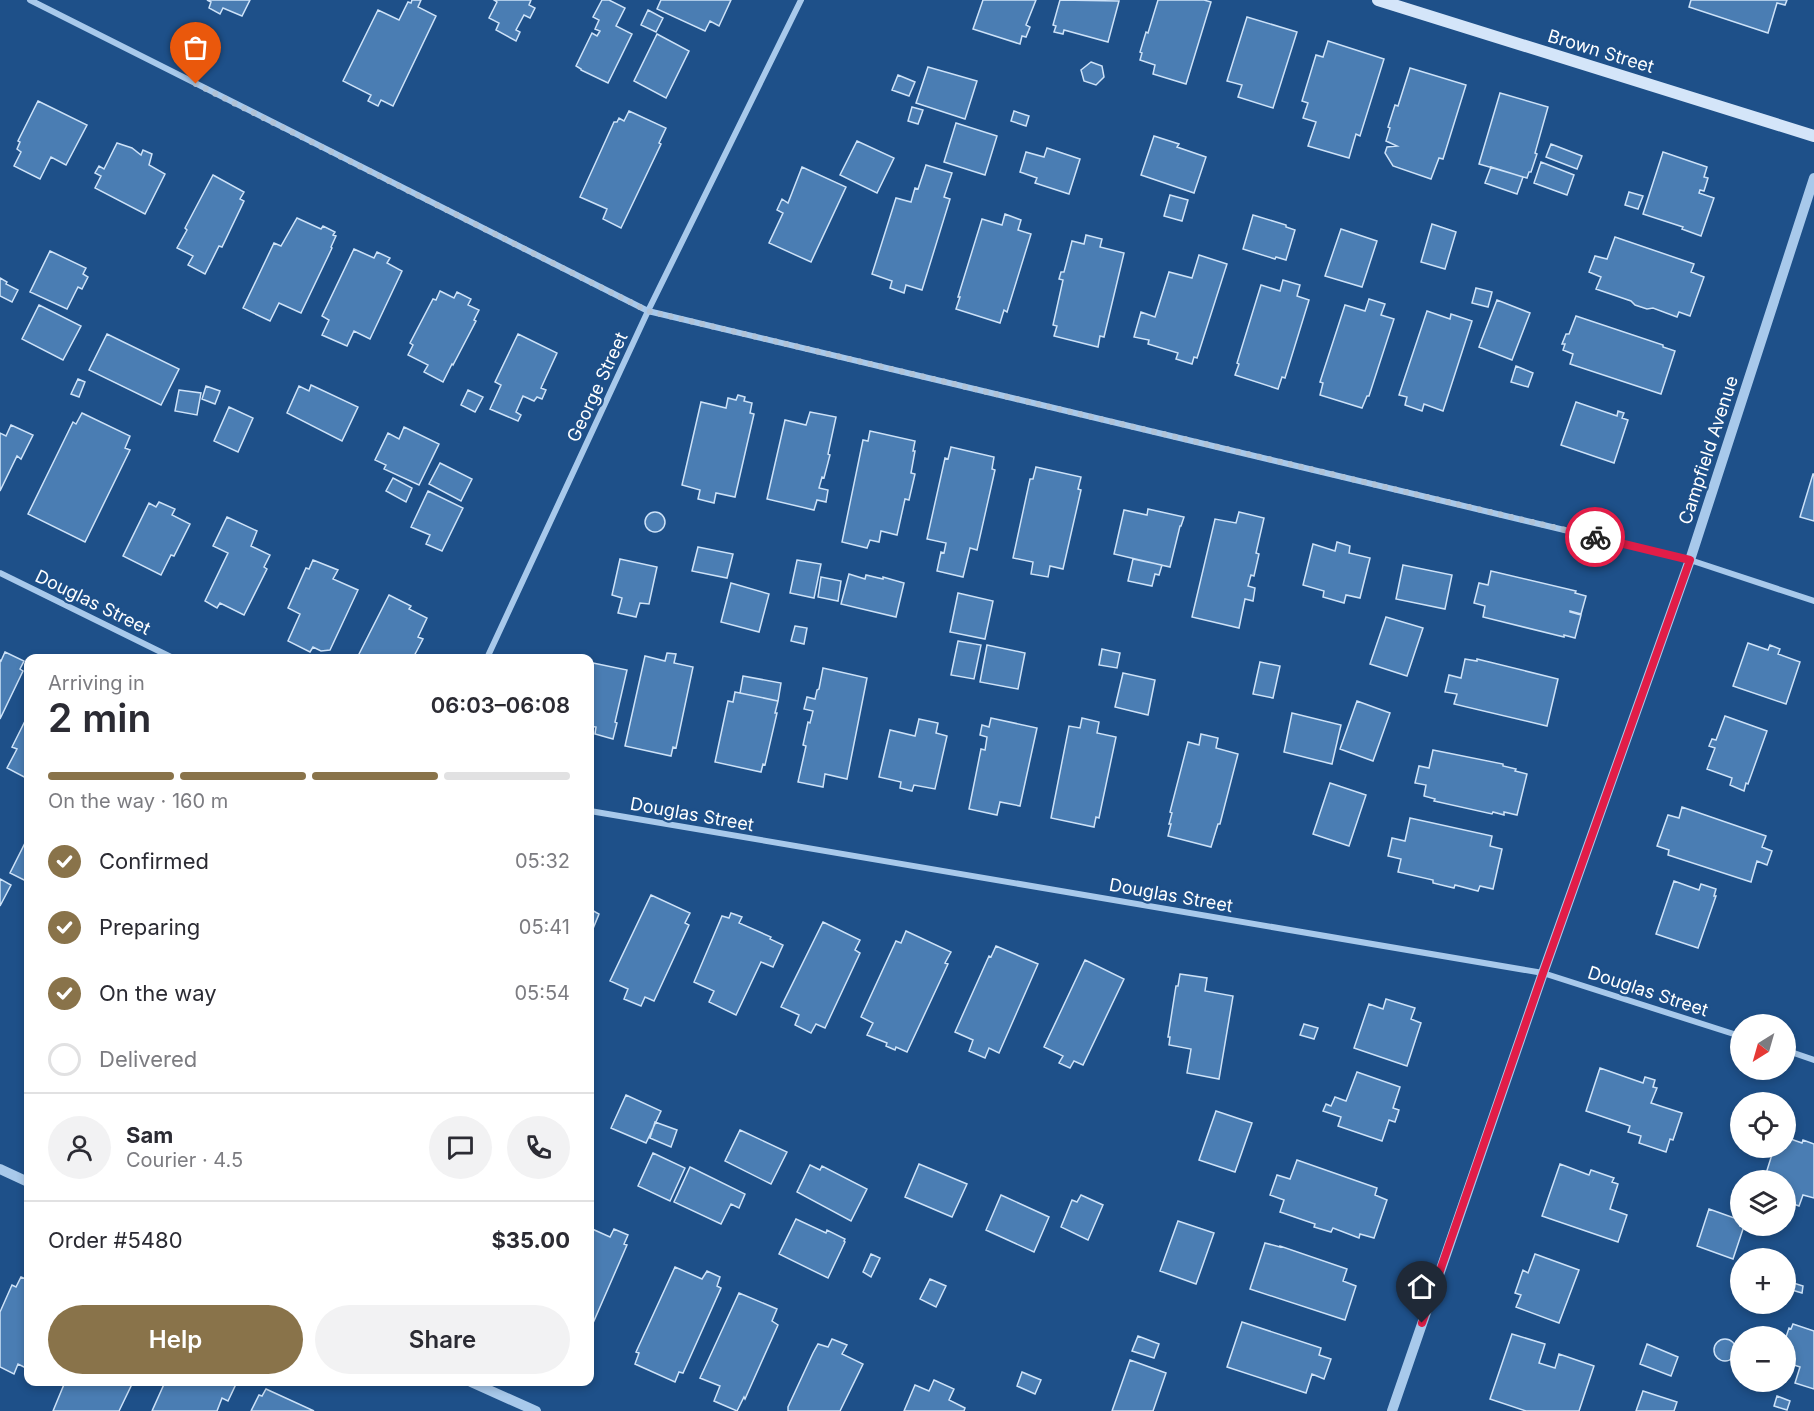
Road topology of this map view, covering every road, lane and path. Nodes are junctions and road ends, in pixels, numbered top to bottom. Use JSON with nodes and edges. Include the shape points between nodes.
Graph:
{"nodes":[{"id":1,"x":30,"y":0,"type":"edge"},
{"id":2,"x":801,"y":0,"type":"edge"},
{"id":3,"x":1378,"y":0,"type":"edge"},
{"id":4,"x":1814,"y":136,"type":"edge"},
{"id":5,"x":1814,"y":178,"type":"edge"},
{"id":6,"x":648,"y":311,"type":"junction"},
{"id":7,"x":1690,"y":560,"type":"junction"},
{"id":8,"x":0,"y":573,"type":"edge"},
{"id":9,"x":1814,"y":601,"type":"edge"},
{"id":10,"x":165,"y":654,"type":"edge"},
{"id":11,"x":489,"y":654,"type":"edge"},
{"id":12,"x":594,"y":812,"type":"edge"},
{"id":13,"x":1543,"y":973,"type":"junction"},
{"id":14,"x":1730,"y":1033,"type":"edge"},
{"id":15,"x":1796,"y":1054,"type":"edge"},
{"id":16,"x":1814,"y":1060,"type":"edge"},
{"id":17,"x":0,"y":1169,"type":"edge"},
{"id":18,"x":24,"y":1180,"type":"edge"},
{"id":19,"x":480,"y":1386,"type":"edge"},
{"id":20,"x":536,"y":1411,"type":"edge"},
{"id":21,"x":1392,"y":1411,"type":"edge"}],
"edges":[{"from":1,"to":6,"type":"street"},
{"from":2,"to":6,"type":"street","name":"George Street"},
{"from":3,"to":4,"type":"main road","name":"Brown Street"},
{"from":5,"to":7,"type":"street","name":"Campfield Avenue"},
{"from":6,"to":7,"type":"street"},
{"from":6,"to":11,"type":"street","name":"George Street"},
{"from":7,"to":9,"type":"street"},
{"from":7,"to":13,"type":"street","name":"Campfield Avenue"},
{"from":8,"to":10,"type":"street","name":"Douglas Street"},
{"from":12,"to":13,"type":"street","name":"Douglas Street"},
{"from":13,"to":14,"type":"street","name":"Douglas Street"},
{"from":13,"to":21,"type":"street","name":"Campfield Avenue"},
{"from":15,"to":16,"type":"street"},
{"from":17,"to":18,"type":"street"},
{"from":19,"to":20,"type":"street"}]}
